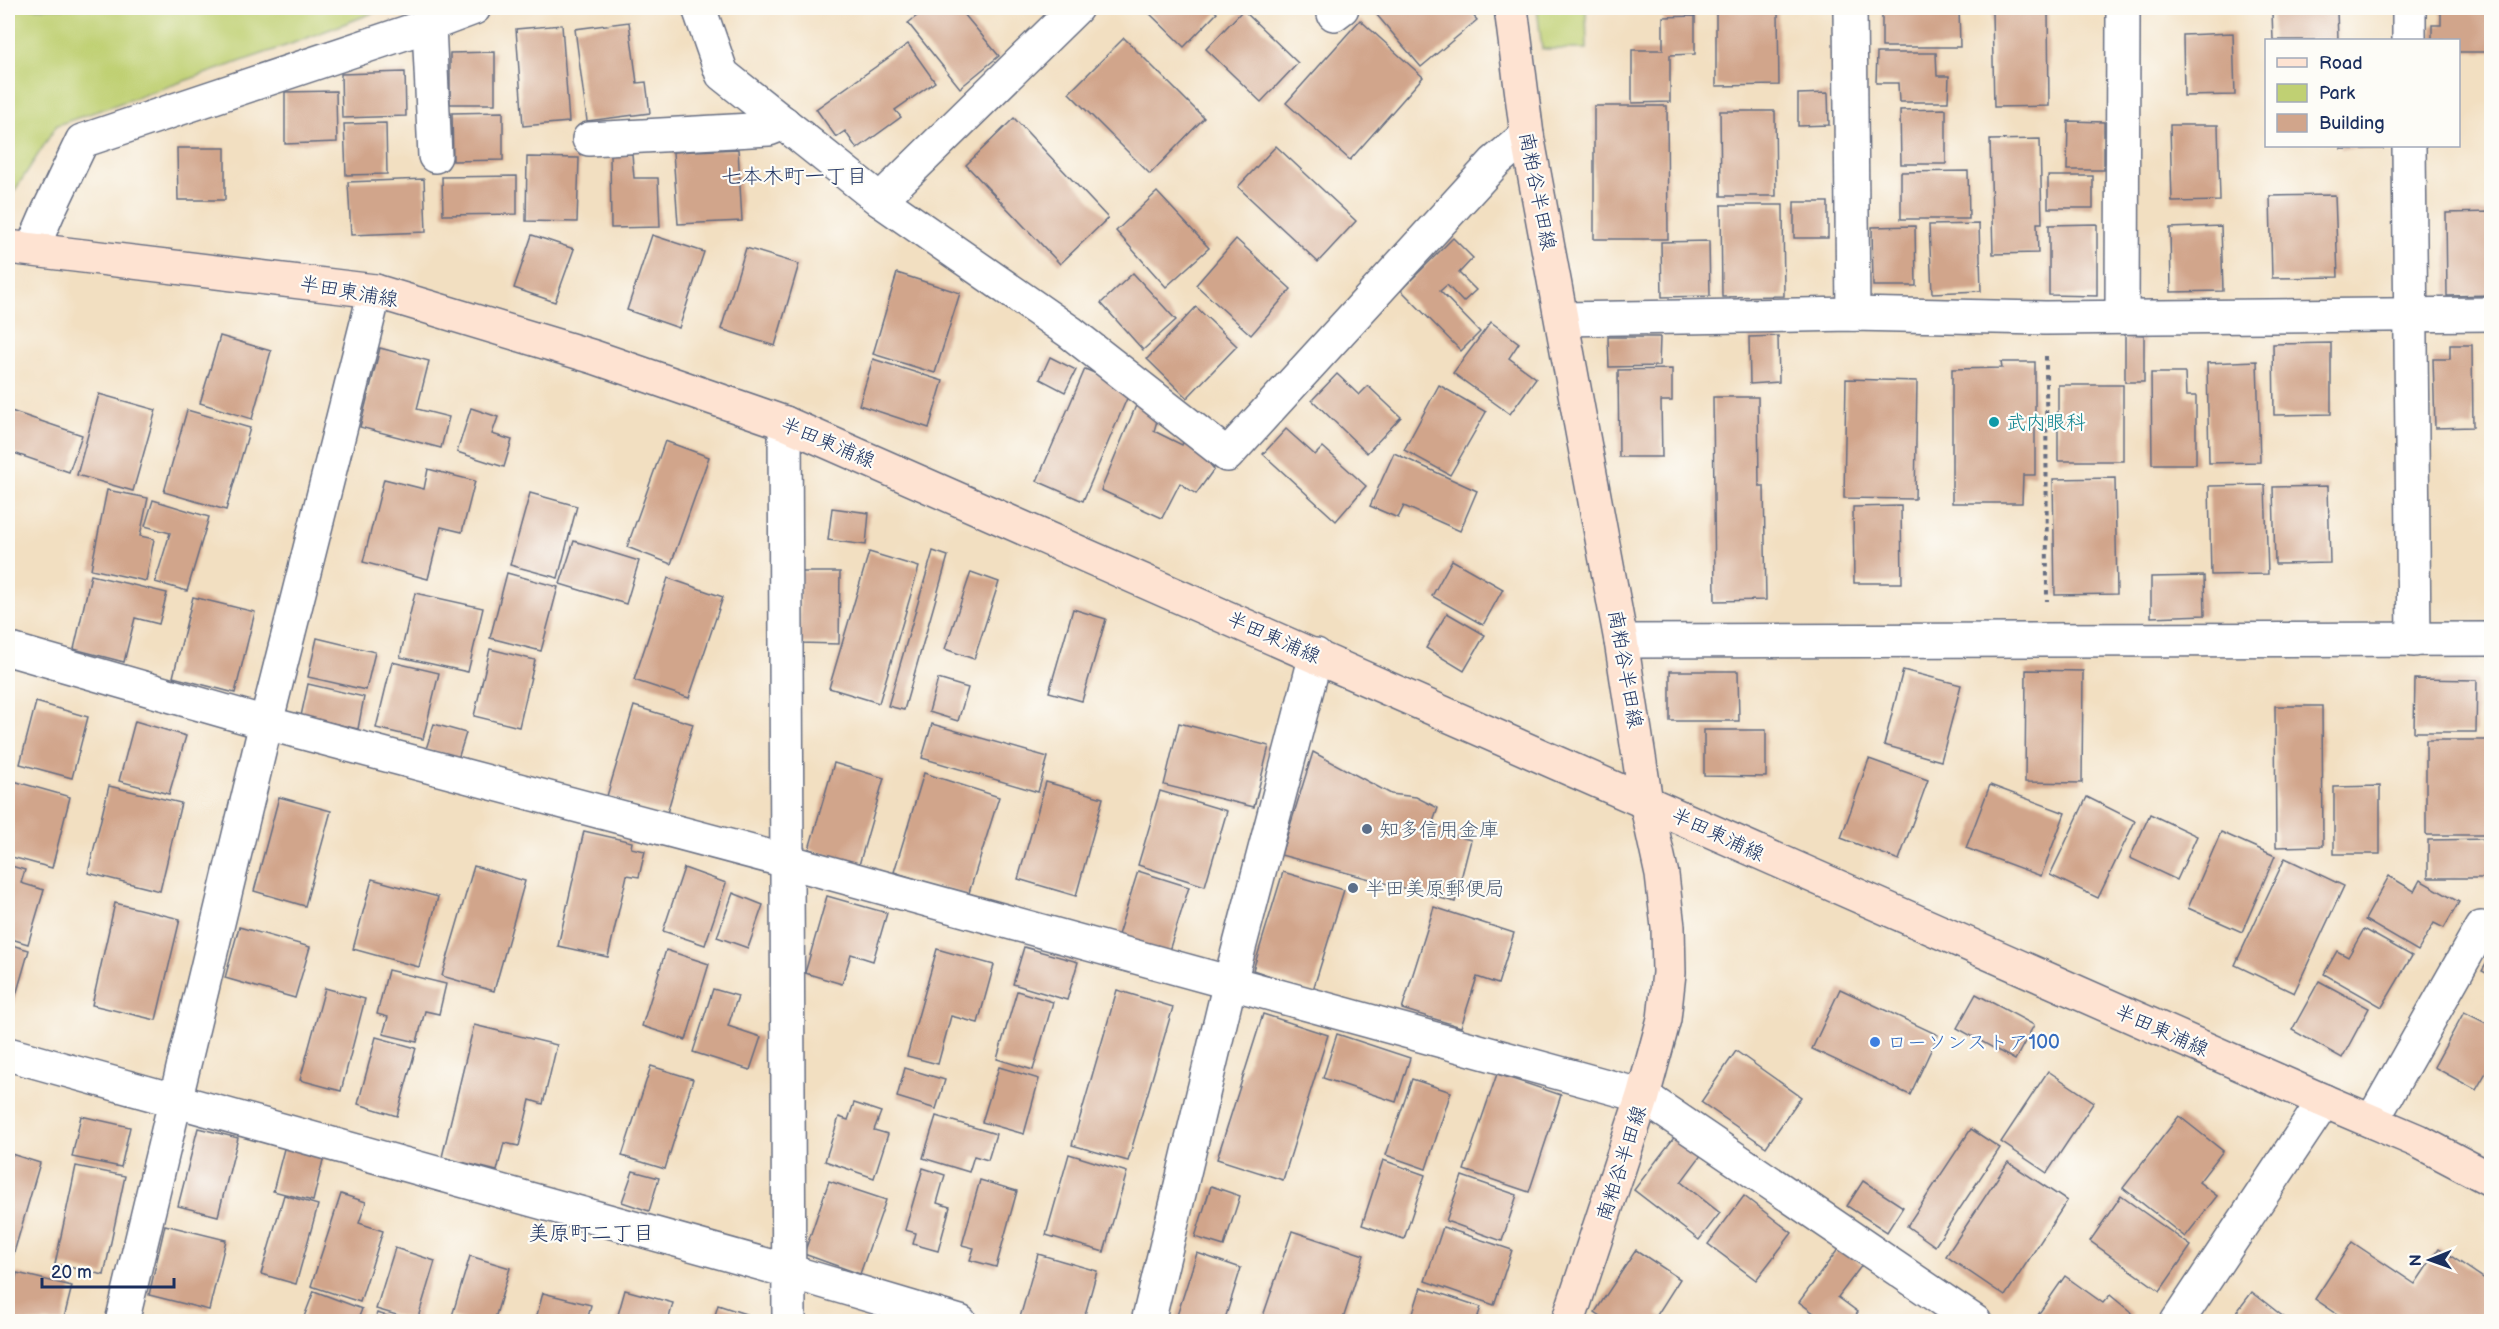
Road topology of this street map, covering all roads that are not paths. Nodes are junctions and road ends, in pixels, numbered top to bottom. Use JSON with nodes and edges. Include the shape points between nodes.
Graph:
{"nodes":[{"id":1,"x":474,"y":8,"type":"edge"},
{"id":2,"x":699,"y":8,"type":"edge"},
{"id":3,"x":1076,"y":8,"type":"edge"},
{"id":4,"x":1511,"y":8,"type":"edge"},
{"id":5,"x":1850,"y":8,"type":"edge"},
{"id":6,"x":2123,"y":8,"type":"edge"},
{"id":7,"x":2409,"y":8,"type":"edge"},
{"id":8,"x":429,"y":25,"type":"junction"},
{"id":9,"x":2409,"y":39,"type":"edge"},
{"id":10,"x":784,"y":123,"type":"junction"},
{"id":11,"x":1527,"y":135,"type":"junction"},
{"id":12,"x":589,"y":139,"type":"dead end"},
{"id":13,"x":2409,"y":147,"type":"edge"},
{"id":14,"x":435,"y":156,"type":"dead end"},
{"id":15,"x":880,"y":200,"type":"junction"},
{"id":16,"x":20,"y":248,"type":"edge"},
{"id":17,"x":375,"y":291,"type":"junction"},
{"id":18,"x":1853,"y":314,"type":"junction"},
{"id":19,"x":2409,"y":314,"type":"junction"},
{"id":20,"x":2492,"y":314,"type":"edge"},
{"id":21,"x":2122,"y":317,"type":"junction"},
{"id":22,"x":1562,"y":320,"type":"junction"},
{"id":23,"x":785,"y":423,"type":"junction"},
{"id":24,"x":2492,"y":639,"type":"edge"},
{"id":25,"x":2414,"y":640,"type":"junction"},
{"id":26,"x":1621,"y":641,"type":"junction"},
{"id":27,"x":8,"y":649,"type":"edge"},
{"id":28,"x":1316,"y":655,"type":"junction"},
{"id":29,"x":266,"y":723,"type":"junction"},
{"id":30,"x":1646,"y":802,"type":"junction"},
{"id":31,"x":786,"y":861,"type":"junction"},
{"id":32,"x":2481,"y":928,"type":"dead end"},
{"id":33,"x":1230,"y":982,"type":"junction"},
{"id":34,"x":8,"y":1054,"type":"edge"},
{"id":35,"x":1643,"y":1096,"type":"junction"},
{"id":36,"x":175,"y":1100,"type":"junction"},
{"id":37,"x":2324,"y":1101,"type":"junction"},
{"id":38,"x":2372,"y":1121,"type":"junction"},
{"id":39,"x":2492,"y":1180,"type":"edge"},
{"id":40,"x":788,"y":1271,"type":"junction"},
{"id":41,"x":122,"y":1322,"type":"edge"},
{"id":42,"x":789,"y":1322,"type":"edge"},
{"id":43,"x":960,"y":1322,"type":"edge"},
{"id":44,"x":1148,"y":1322,"type":"edge"},
{"id":45,"x":1568,"y":1322,"type":"edge"},
{"id":46,"x":1975,"y":1322,"type":"edge"},
{"id":47,"x":2177,"y":1322,"type":"edge"}],
"edges":[{"from":1,"to":8,"type":"street"},
{"from":2,"to":10,"type":"street","via":[[722,74]]},
{"from":3,"to":15,"type":"street"},
{"from":4,"to":11,"type":"main road","name":"南粕谷半田線"},
{"from":5,"to":18,"type":"street"},
{"from":6,"to":21,"type":"street"},
{"from":7,"to":9,"type":"street"},
{"from":8,"to":14,"type":"street"},
{"from":8,"to":16,"type":"street","via":[[82,141],[49,210]]},
{"from":10,"to":12,"type":"street","via":[[769,129]]},
{"from":10,"to":15,"type":"street"},
{"from":11,"to":15,"type":"street","via":[[1495,162],[1227,455],[1070,332]]},
{"from":11,"to":22,"type":"main road","name":"南粕谷半田線"},
{"from":13,"to":19,"type":"street"},
{"from":16,"to":17,"type":"main road","name":"半田東浦線"},
{"from":17,"to":23,"type":"main road","name":"半田東浦線","via":[[594,357]]},
{"from":17,"to":29,"type":"street"},
{"from":18,"to":21,"type":"street"},
{"from":18,"to":22,"type":"street"},
{"from":19,"to":20,"type":"street"},
{"from":19,"to":21,"type":"street"},
{"from":19,"to":25,"type":"street"},
{"from":22,"to":26,"type":"main road","name":"南粕谷半田線"},
{"from":23,"to":28,"type":"main road","name":"半田東浦線"},
{"from":23,"to":31,"type":"street"},
{"from":24,"to":25,"type":"street"},
{"from":25,"to":26,"type":"street"},
{"from":26,"to":30,"type":"main road","name":"南粕谷半田線"},
{"from":27,"to":29,"type":"street"},
{"from":28,"to":30,"type":"main road","name":"半田東浦線"},
{"from":28,"to":33,"type":"street"},
{"from":29,"to":31,"type":"street"},
{"from":29,"to":36,"type":"street"},
{"from":30,"to":35,"type":"main road","name":"南粕谷半田線","via":[[1662,875],[1669,973],[1664,1019]]},
{"from":30,"to":37,"type":"main road","name":"半田東浦線"},
{"from":31,"to":33,"type":"street"},
{"from":31,"to":40,"type":"street"},
{"from":32,"to":38,"type":"street"},
{"from":33,"to":35,"type":"street"},
{"from":33,"to":44,"type":"street"},
{"from":34,"to":36,"type":"street"},
{"from":35,"to":45,"type":"main road","name":"南粕谷半田線"},
{"from":35,"to":46,"type":"street"},
{"from":36,"to":40,"type":"street"},
{"from":36,"to":41,"type":"street"},
{"from":37,"to":38,"type":"main road","name":"半田東浦線"},
{"from":37,"to":47,"type":"street"},
{"from":38,"to":39,"type":"main road","name":"半田東浦線"},
{"from":40,"to":42,"type":"street"},
{"from":40,"to":43,"type":"street"}]}
